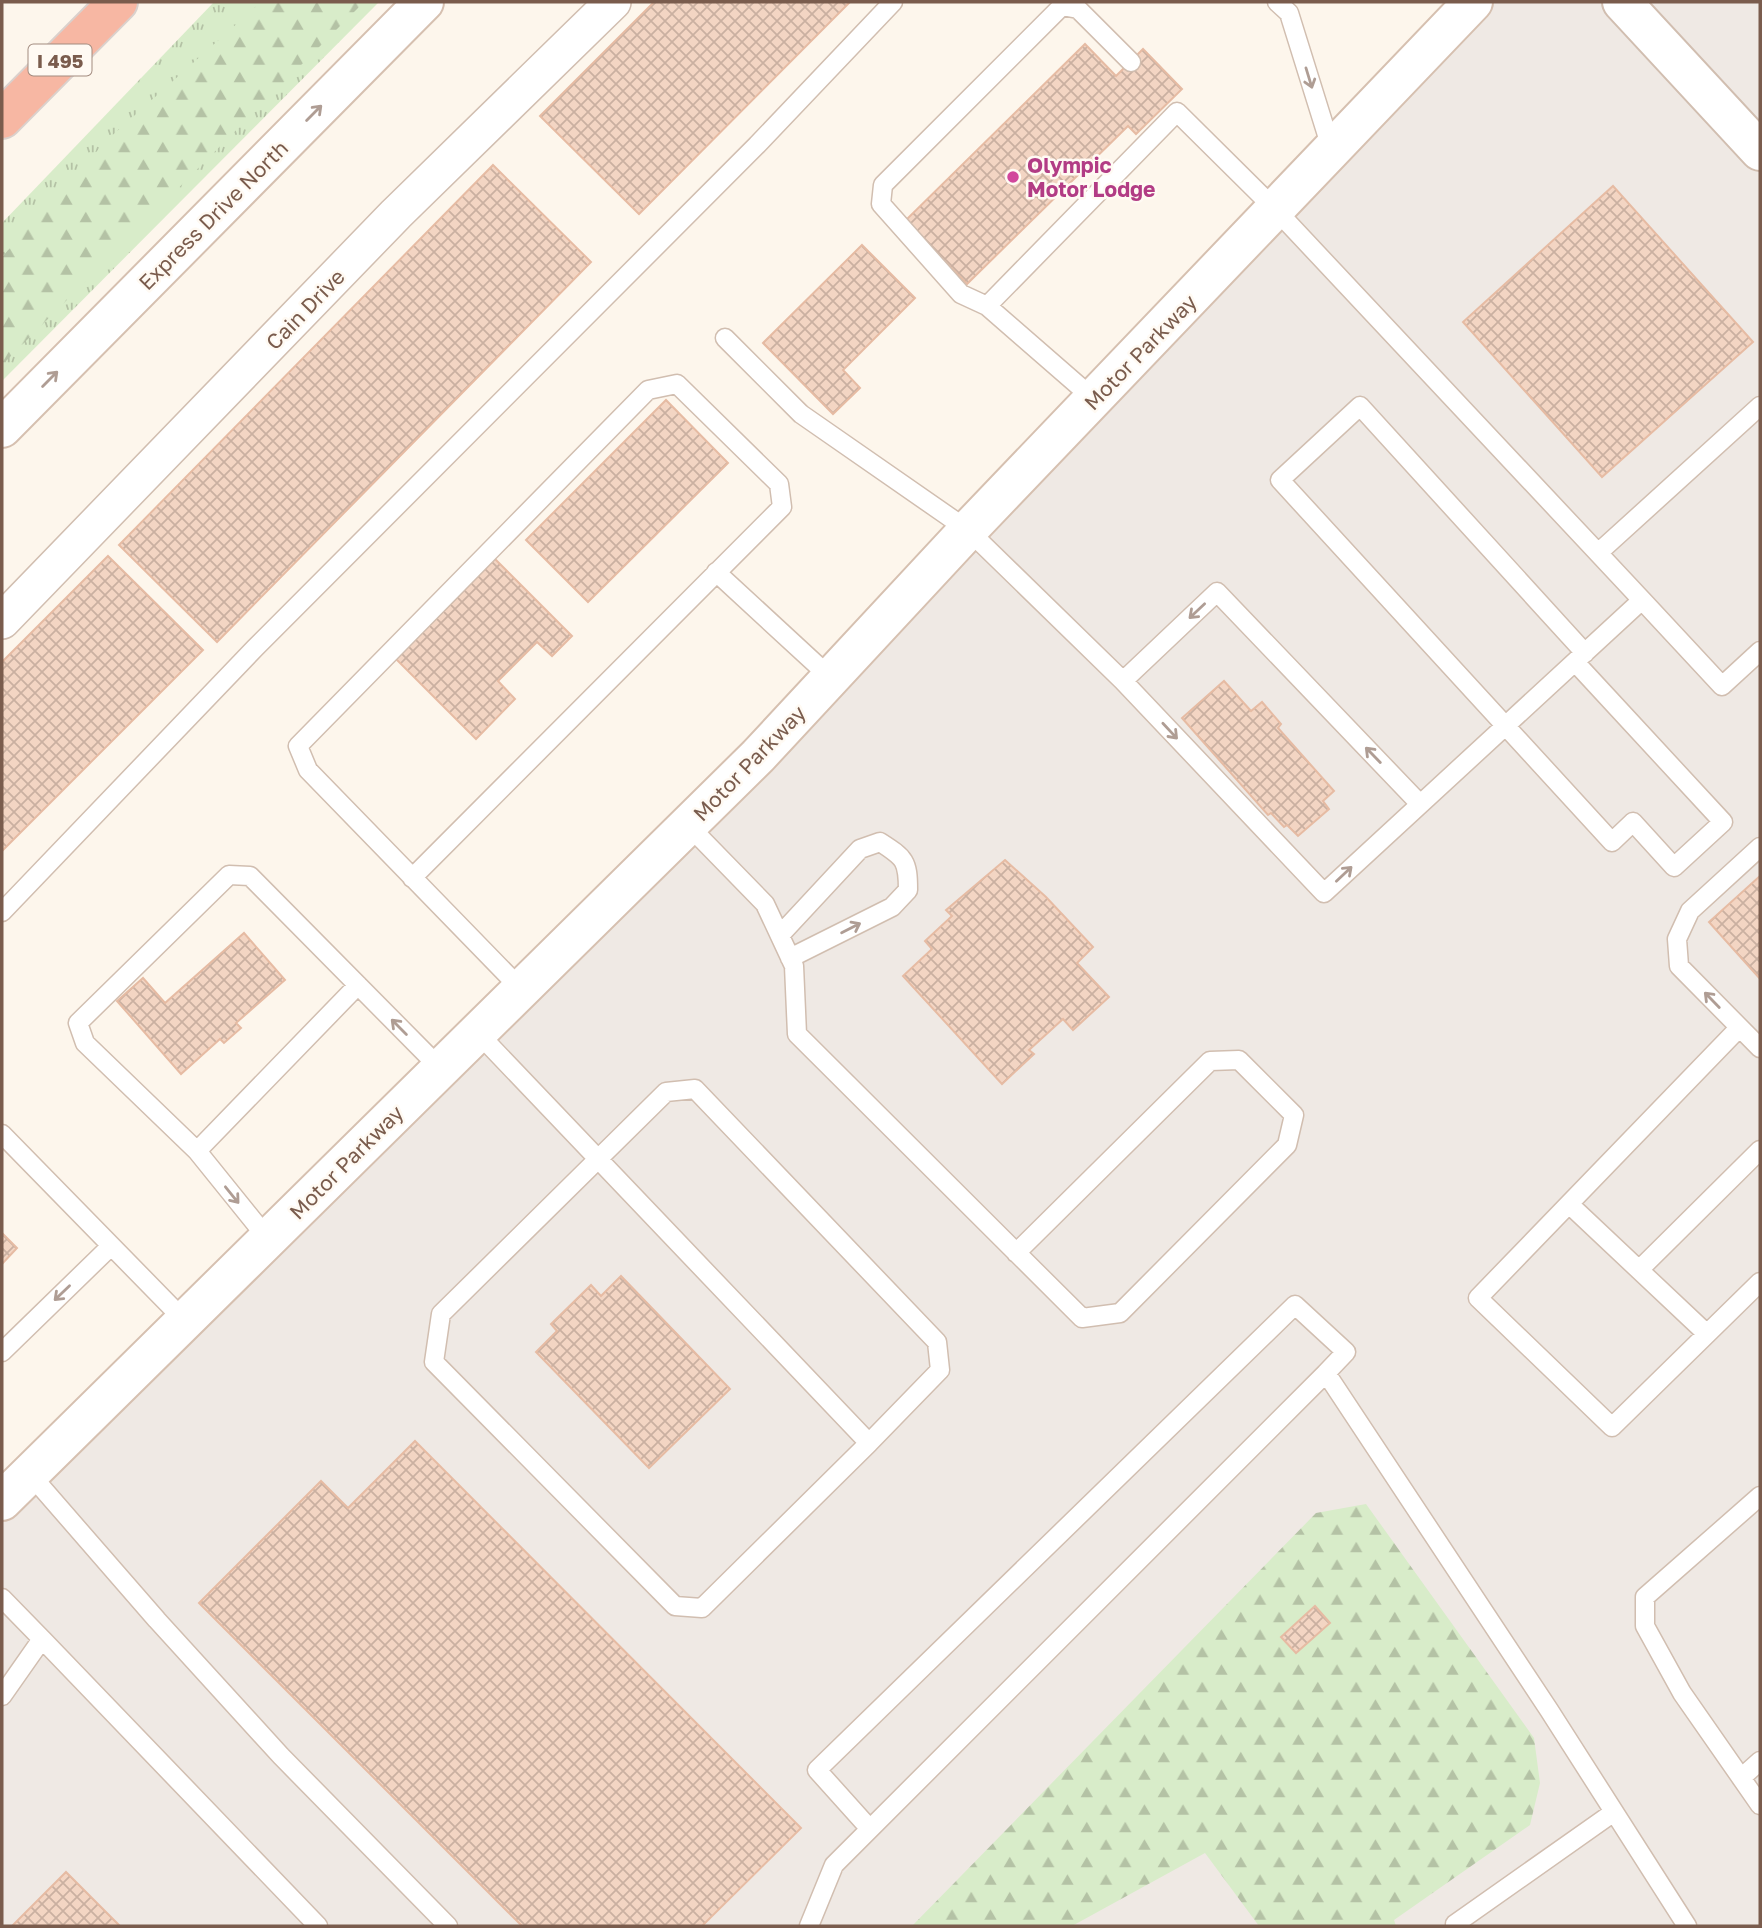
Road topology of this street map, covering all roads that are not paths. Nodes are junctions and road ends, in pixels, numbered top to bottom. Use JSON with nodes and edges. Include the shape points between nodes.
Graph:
{"nodes":[{"id":1,"x":118,"y":2,"type":"edge"},
{"id":2,"x":424,"y":2,"type":"edge"},
{"id":3,"x":612,"y":2,"type":"edge"},
{"id":4,"x":893,"y":2,"type":"edge"},
{"id":5,"x":1473,"y":2,"type":"edge"},
{"id":6,"x":1622,"y":2,"type":"edge"},
{"id":7,"x":1288,"y":5,"type":"edge"},
{"id":8,"x":1131,"y":62,"type":"dead end"},
{"id":9,"x":2,"y":119,"type":"edge"},
{"id":10,"x":1332,"y":150,"type":"junction"},
{"id":11,"x":1760,"y":152,"type":"edge"},
{"id":12,"x":1276,"y":210,"type":"junction"},
{"id":13,"x":987,"y":306,"type":"junction"},
{"id":14,"x":724,"y":338,"type":"dead end"},
{"id":15,"x":1095,"y":400,"type":"junction"},
{"id":16,"x":1760,"y":406,"type":"edge"},
{"id":17,"x":2,"y":428,"type":"edge"},
{"id":18,"x":968,"y":530,"type":"junction"},
{"id":19,"x":1598,"y":553,"type":"junction"},
{"id":20,"x":716,"y":572,"type":"junction"},
{"id":21,"x":1642,"y":600,"type":"junction"},
{"id":22,"x":2,"y":621,"type":"edge"},
{"id":23,"x":1760,"y":651,"type":"edge"},
{"id":24,"x":1580,"y":657,"type":"junction"},
{"id":25,"x":831,"y":678,"type":"junction"},
{"id":26,"x":1123,"y":681,"type":"junction"},
{"id":27,"x":1506,"y":726,"type":"junction"},
{"id":28,"x":1420,"y":804,"type":"junction"},
{"id":29,"x":688,"y":825,"type":"junction"},
{"id":30,"x":1760,"y":847,"type":"edge"},
{"id":31,"x":412,"y":878,"type":"junction"},
{"id":32,"x":2,"y":912,"type":"edge"},
{"id":33,"x":780,"y":935,"type":"junction"},
{"id":34,"x":790,"y":958,"type":"junction"},
{"id":35,"x":358,"y":985,"type":"junction"},
{"id":36,"x":522,"y":989,"type":"junction"},
{"id":37,"x":1739,"y":1028,"type":"junction"},
{"id":38,"x":477,"y":1032,"type":"junction"},
{"id":39,"x":1760,"y":1048,"type":"edge"},
{"id":40,"x":441,"y":1069,"type":"junction"},
{"id":41,"x":2,"y":1134,"type":"edge"},
{"id":42,"x":1760,"y":1150,"type":"edge"},
{"id":43,"x":197,"y":1151,"type":"junction"},
{"id":44,"x":598,"y":1158,"type":"junction"},
{"id":45,"x":1569,"y":1204,"type":"junction"},
{"id":46,"x":268,"y":1239,"type":"junction"},
{"id":47,"x":111,"y":1246,"type":"junction"},
{"id":48,"x":1016,"y":1253,"type":"junction"},
{"id":49,"x":1639,"y":1270,"type":"junction"},
{"id":50,"x":1760,"y":1282,"type":"edge"},
{"id":51,"x":185,"y":1321,"type":"junction"},
{"id":52,"x":1707,"y":1334,"type":"junction"},
{"id":53,"x":2,"y":1352,"type":"edge"},
{"id":54,"x":1325,"y":1373,"type":"junction"},
{"id":55,"x":869,"y":1443,"type":"junction"},
{"id":56,"x":30,"y":1474,"type":"junction"},
{"id":57,"x":1760,"y":1496,"type":"edge"},
{"id":58,"x":2,"y":1501,"type":"edge"},
{"id":59,"x":2,"y":1598,"type":"edge"},
{"id":60,"x":42,"y":1639,"type":"junction"},
{"id":61,"x":2,"y":1696,"type":"edge"},
{"id":62,"x":1760,"y":1761,"type":"edge"},
{"id":63,"x":1741,"y":1778,"type":"junction"},
{"id":64,"x":1760,"y":1805,"type":"edge"},
{"id":65,"x":1614,"y":1812,"type":"junction"},
{"id":66,"x":870,"y":1829,"type":"junction"},
{"id":67,"x":318,"y":1926,"type":"edge"},
{"id":68,"x":448,"y":1926,"type":"edge"},
{"id":69,"x":809,"y":1926,"type":"edge"},
{"id":70,"x":1457,"y":1926,"type":"edge"},
{"id":71,"x":1688,"y":1926,"type":"edge"}],
"edges":[{"from":1,"to":9,"type":"highway","number":"I 495"},
{"from":17,"to":2,"type":"main road","name":"Express Drive North","one_way":true},
{"from":3,"to":22,"type":"street","name":"Cain Drive","via":[[396,214]]},
{"from":4,"to":32,"type":"lane"},
{"from":5,"to":10,"type":"main road","name":"Motor Parkway"},
{"from":6,"to":11,"type":"main road"},
{"from":7,"to":10,"type":"lane","one_way":true},
{"from":8,"to":13,"type":"lane","via":[[1078,9],[1062,6],[883,184],[881,204],[891,220],[961,294]]},
{"from":10,"to":12,"type":"main road","name":"Motor Parkway"},
{"from":12,"to":13,"type":"lane","via":[[1177,112]]},
{"from":12,"to":15,"type":"main road","name":"Motor Parkway"},
{"from":12,"to":19,"type":"lane"},
{"from":13,"to":15,"type":"lane"},
{"from":14,"to":18,"type":"lane","via":[[801,414]]},
{"from":15,"to":18,"type":"main road","name":"Motor Parkway"},
{"from":16,"to":19,"type":"lane"},
{"from":18,"to":25,"type":"main road","name":"Motor Parkway"},
{"from":18,"to":26,"type":"lane"},
{"from":19,"to":21,"type":"lane"},
{"from":20,"to":25,"type":"lane"},
{"from":20,"to":31,"type":"lane"},
{"from":20,"to":31,"type":"lane","via":[[782,506],[779,484],[677,384],[648,390],[298,746],[308,770]]},
{"from":21,"to":23,"type":"lane","via":[[1722,686]]},
{"from":21,"to":24,"type":"lane"},
{"from":24,"to":27,"type":"lane"},
{"from":24,"to":27,"type":"lane","via":[[1723,822],[1674,867],[1633,822],[1612,842]]},
{"from":24,"to":27,"type":"lane","via":[[1360,407],[1310,452],[1280,480]]},
{"from":25,"to":29,"type":"main road","name":"Motor Parkway"},
{"from":28,"to":26,"type":"lane","one_way":true,"via":[[1217,592]]},
{"from":26,"to":28,"type":"lane","one_way":true,"via":[[1324,893]]},
{"from":27,"to":28,"type":"lane"},
{"from":29,"to":33,"type":"lane","via":[[765,904]]},
{"from":29,"to":36,"type":"main road","name":"Motor Parkway"},
{"from":37,"to":30,"type":"lane","one_way":true,"via":[[1679,966],[1677,939],[1690,911]]},
{"from":31,"to":36,"type":"lane"},
{"from":33,"to":34,"type":"lane"},
{"from":34,"to":33,"type":"lane","one_way":true,"via":[[892,907],[908,890],[908,866],[880,842],[860,849]]},
{"from":34,"to":48,"type":"lane","via":[[797,1034]]},
{"from":40,"to":35,"type":"lane","one_way":true},
{"from":35,"to":43,"type":"lane"},
{"from":35,"to":43,"type":"lane","via":[[250,876],[229,875],[78,1023],[85,1043]]},
{"from":36,"to":38,"type":"main road","name":"Motor Parkway"},
{"from":37,"to":39,"type":"lane"},
{"from":37,"to":45,"type":"lane"},
{"from":38,"to":40,"type":"main road","name":"Motor Parkway"},
{"from":38,"to":44,"type":"lane"},
{"from":40,"to":46,"type":"main road","name":"Motor Parkway"},
{"from":41,"to":47,"type":"lane"},
{"from":42,"to":49,"type":"lane"},
{"from":43,"to":46,"type":"lane","one_way":true},
{"from":44,"to":55,"type":"lane"},
{"from":44,"to":55,"type":"lane","via":[[666,1092],[695,1089],[937,1342],[940,1370]]},
{"from":44,"to":55,"type":"lane","via":[[441,1314],[434,1362],[675,1606],[702,1608]]},
{"from":45,"to":49,"type":"lane"},
{"from":45,"to":52,"type":"lane","via":[[1478,1298],[1612,1427]]},
{"from":46,"to":51,"type":"main road","name":"Motor Parkway"},
{"from":47,"to":51,"type":"lane"},
{"from":47,"to":53,"type":"lane","one_way":true},
{"from":48,"to":48,"type":"lane","via":[[1082,1318],[1121,1313],[1287,1145],[1294,1115],[1239,1060],[1210,1062]]},
{"from":49,"to":52,"type":"lane"},
{"from":50,"to":52,"type":"lane"},
{"from":51,"to":56,"type":"main road","name":"Motor Parkway"},
{"from":54,"to":65,"type":"lane"},
{"from":54,"to":66,"type":"lane"},
{"from":54,"to":66,"type":"lane","via":[[1346,1352],[1295,1305],[817,1770]]},
{"from":56,"to":58,"type":"main road","name":"Motor Parkway"},
{"from":56,"to":68,"type":"lane","via":[[272,1746]]},
{"from":57,"to":63,"type":"lane","via":[[1645,1597],[1643,1610],[1645,1626],[1682,1693]]},
{"from":59,"to":60,"type":"lane"},
{"from":60,"to":61,"type":"lane"},
{"from":60,"to":67,"type":"lane"},
{"from":62,"to":63,"type":"lane"},
{"from":63,"to":64,"type":"lane"},
{"from":65,"to":70,"type":"lane"},
{"from":65,"to":71,"type":"lane"},
{"from":66,"to":69,"type":"lane","via":[[834,1864]]}]}
